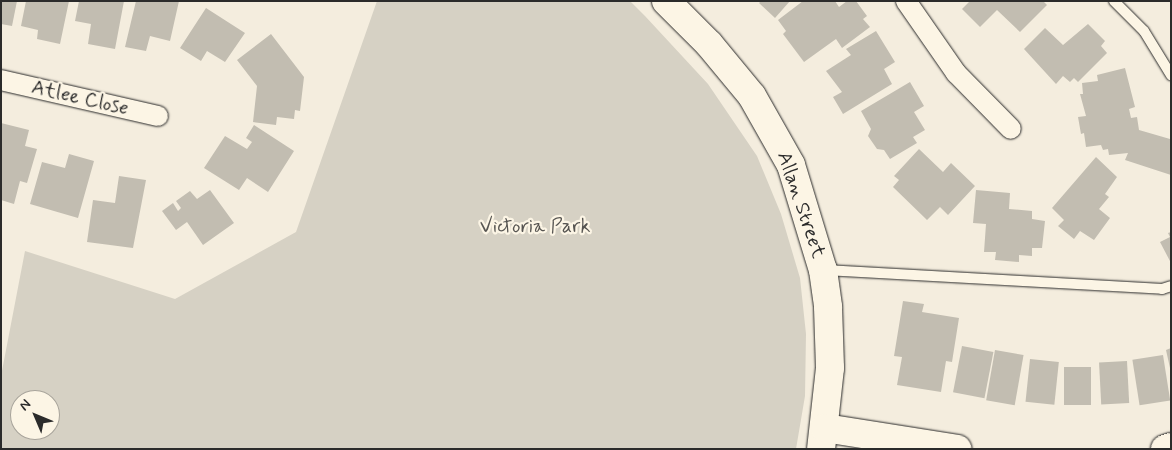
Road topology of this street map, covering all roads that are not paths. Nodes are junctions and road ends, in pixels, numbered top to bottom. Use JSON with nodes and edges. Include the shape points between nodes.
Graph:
{"nodes":[{"id":1,"x":906,"y":1,"type":"edge"},
{"id":2,"x":1114,"y":1,"type":"edge"},
{"id":3,"x":678,"y":5,"type":"edge"},
{"id":4,"x":1171,"y":75,"type":"edge"},
{"id":5,"x":1,"y":80,"type":"edge"},
{"id":6,"x":158,"y":116,"type":"dead end"},
{"id":7,"x":1011,"y":129,"type":"dead end"},
{"id":8,"x":823,"y":270,"type":"junction"},
{"id":9,"x":1171,"y":286,"type":"edge"},
{"id":10,"x":823,"y":438,"type":"edge"},
{"id":11,"x":1171,"y":447,"type":"edge"},
{"id":12,"x":957,"y":449,"type":"edge"},
{"id":13,"x":1165,"y":449,"type":"edge"}],
"edges":[{"from":1,"to":7,"type":"street","via":[[956,73]]},
{"from":2,"to":4,"type":"lane","via":[[1144,30]]},
{"from":3,"to":8,"type":"street","name":"Allan Street","via":[[731,69],[773,129],[791,166]]},
{"from":5,"to":6,"type":"street","name":"Atlee Close"},
{"from":8,"to":9,"type":"lane","via":[[1162,289]]},
{"from":8,"to":10,"type":"street","name":"Allan Street","via":[[830,338]]},
{"from":10,"to":12,"type":"street"},
{"from":11,"to":13,"type":"street"}]}
